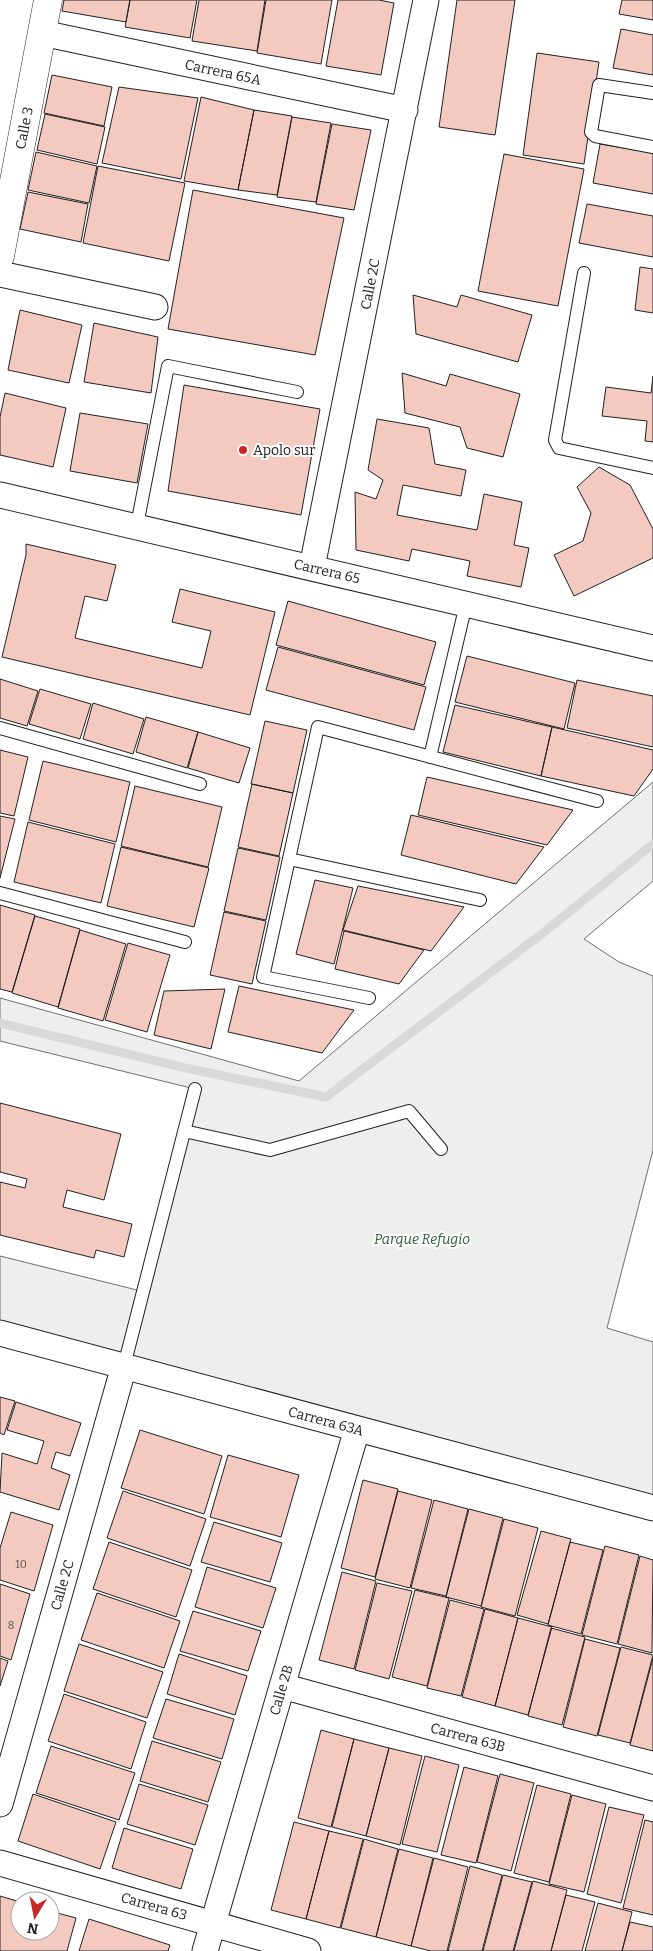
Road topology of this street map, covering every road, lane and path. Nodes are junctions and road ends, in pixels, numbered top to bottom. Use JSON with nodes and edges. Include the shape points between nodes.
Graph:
{"nodes":[{"id":1,"x":48,"y":0,"type":"edge"},
{"id":2,"x":426,"y":0,"type":"edge"},
{"id":3,"x":42,"y":33,"type":"junction"},
{"id":4,"x":653,"y":92,"type":"edge"},
{"id":5,"x":405,"y":110,"type":"junction"},
{"id":6,"x":653,"y":147,"type":"edge"},
{"id":7,"x":0,"y":256,"type":"edge"},
{"id":8,"x":584,"y":273,"type":"dead end"},
{"id":9,"x":0,"y":274,"type":"edge"},
{"id":10,"x":155,"y":307,"type":"dead end"},
{"id":11,"x":297,"y":392,"type":"dead end"},
{"id":12,"x":653,"y":468,"type":"edge"},
{"id":13,"x":0,"y":495,"type":"edge"},
{"id":14,"x":137,"y":525,"type":"junction"},
{"id":15,"x":312,"y":567,"type":"junction"},
{"id":16,"x":466,"y":604,"type":"junction"},
{"id":17,"x":653,"y":648,"type":"edge"},
{"id":18,"x":0,"y":728,"type":"edge"},
{"id":19,"x":430,"y":757,"type":"junction"},
{"id":20,"x":200,"y":784,"type":"dead end"},
{"id":21,"x":597,"y":802,"type":"dead end"},
{"id":22,"x":289,"y":859,"type":"junction"},
{"id":23,"x":0,"y":893,"type":"edge"},
{"id":24,"x":480,"y":900,"type":"dead end"},
{"id":25,"x":185,"y":942,"type":"dead end"},
{"id":26,"x":369,"y":998,"type":"dead end"},
{"id":27,"x":195,"y":1089,"type":"dead end"},
{"id":28,"x":184,"y":1131,"type":"junction"},
{"id":29,"x":441,"y":1149,"type":"dead end"},
{"id":30,"x":0,"y":1333,"type":"edge"},
{"id":31,"x":124,"y":1366,"type":"junction"},
{"id":32,"x":357,"y":1429,"type":"junction"},
{"id":33,"x":653,"y":1508,"type":"edge"},
{"id":34,"x":282,"y":1686,"type":"junction"},
{"id":35,"x":653,"y":1788,"type":"edge"},
{"id":36,"x":0,"y":1804,"type":"edge"},
{"id":37,"x":0,"y":1863,"type":"edge"},
{"id":38,"x":213,"y":1923,"type":"junction"},
{"id":39,"x":205,"y":1951,"type":"edge"},
{"id":40,"x":308,"y":1951,"type":"edge"}],
"edges":[{"from":1,"to":3,"type":"street","name":"Calle 3"},
{"from":2,"to":5,"type":"street","name":"Calle 2C"},
{"from":3,"to":5,"type":"street","name":"Carrera 65A"},
{"from":3,"to":7,"type":"street","name":"Calle 3"},
{"from":4,"to":6,"type":"lane","via":[[599,85],[592,132],[595,136]]},
{"from":5,"to":15,"type":"street","name":"Calle 2C"},
{"from":8,"to":12,"type":"lane","via":[[554,440],[559,448]]},
{"from":9,"to":10,"type":"street"},
{"from":11,"to":14,"type":"lane","via":[[168,366]]},
{"from":13,"to":14,"type":"street","name":"Carrera 65"},
{"from":14,"to":15,"type":"street","name":"Carrera 65"},
{"from":15,"to":16,"type":"street","name":"Carrera 65"},
{"from":16,"to":17,"type":"street","name":"Carrera 65"},
{"from":16,"to":19,"type":"lane"},
{"from":18,"to":20,"type":"lane"},
{"from":19,"to":21,"type":"lane"},
{"from":19,"to":22,"type":"lane","via":[[318,727]]},
{"from":22,"to":24,"type":"lane"},
{"from":22,"to":26,"type":"lane","via":[[263,977]]},
{"from":23,"to":25,"type":"lane"},
{"from":27,"to":28,"type":"lane"},
{"from":28,"to":29,"type":"lane","via":[[270,1150],[409,1111]]},
{"from":28,"to":31,"type":"lane"},
{"from":30,"to":31,"type":"street","name":"Carrera 63A"},
{"from":31,"to":32,"type":"street","name":"Carrera 63A"},
{"from":31,"to":36,"type":"street","name":"Calle 2C"},
{"from":32,"to":33,"type":"street","name":"Carrera 63A"},
{"from":32,"to":34,"type":"street","name":"Calle 2B"},
{"from":34,"to":35,"type":"street","name":"Carrera 63B"},
{"from":34,"to":38,"type":"street","name":"Calle 2B"},
{"from":37,"to":38,"type":"street","name":"Carrera 63"},
{"from":38,"to":39,"type":"street","name":"Calle 2B"},
{"from":38,"to":40,"type":"street","name":"Carrera 63"}]}
